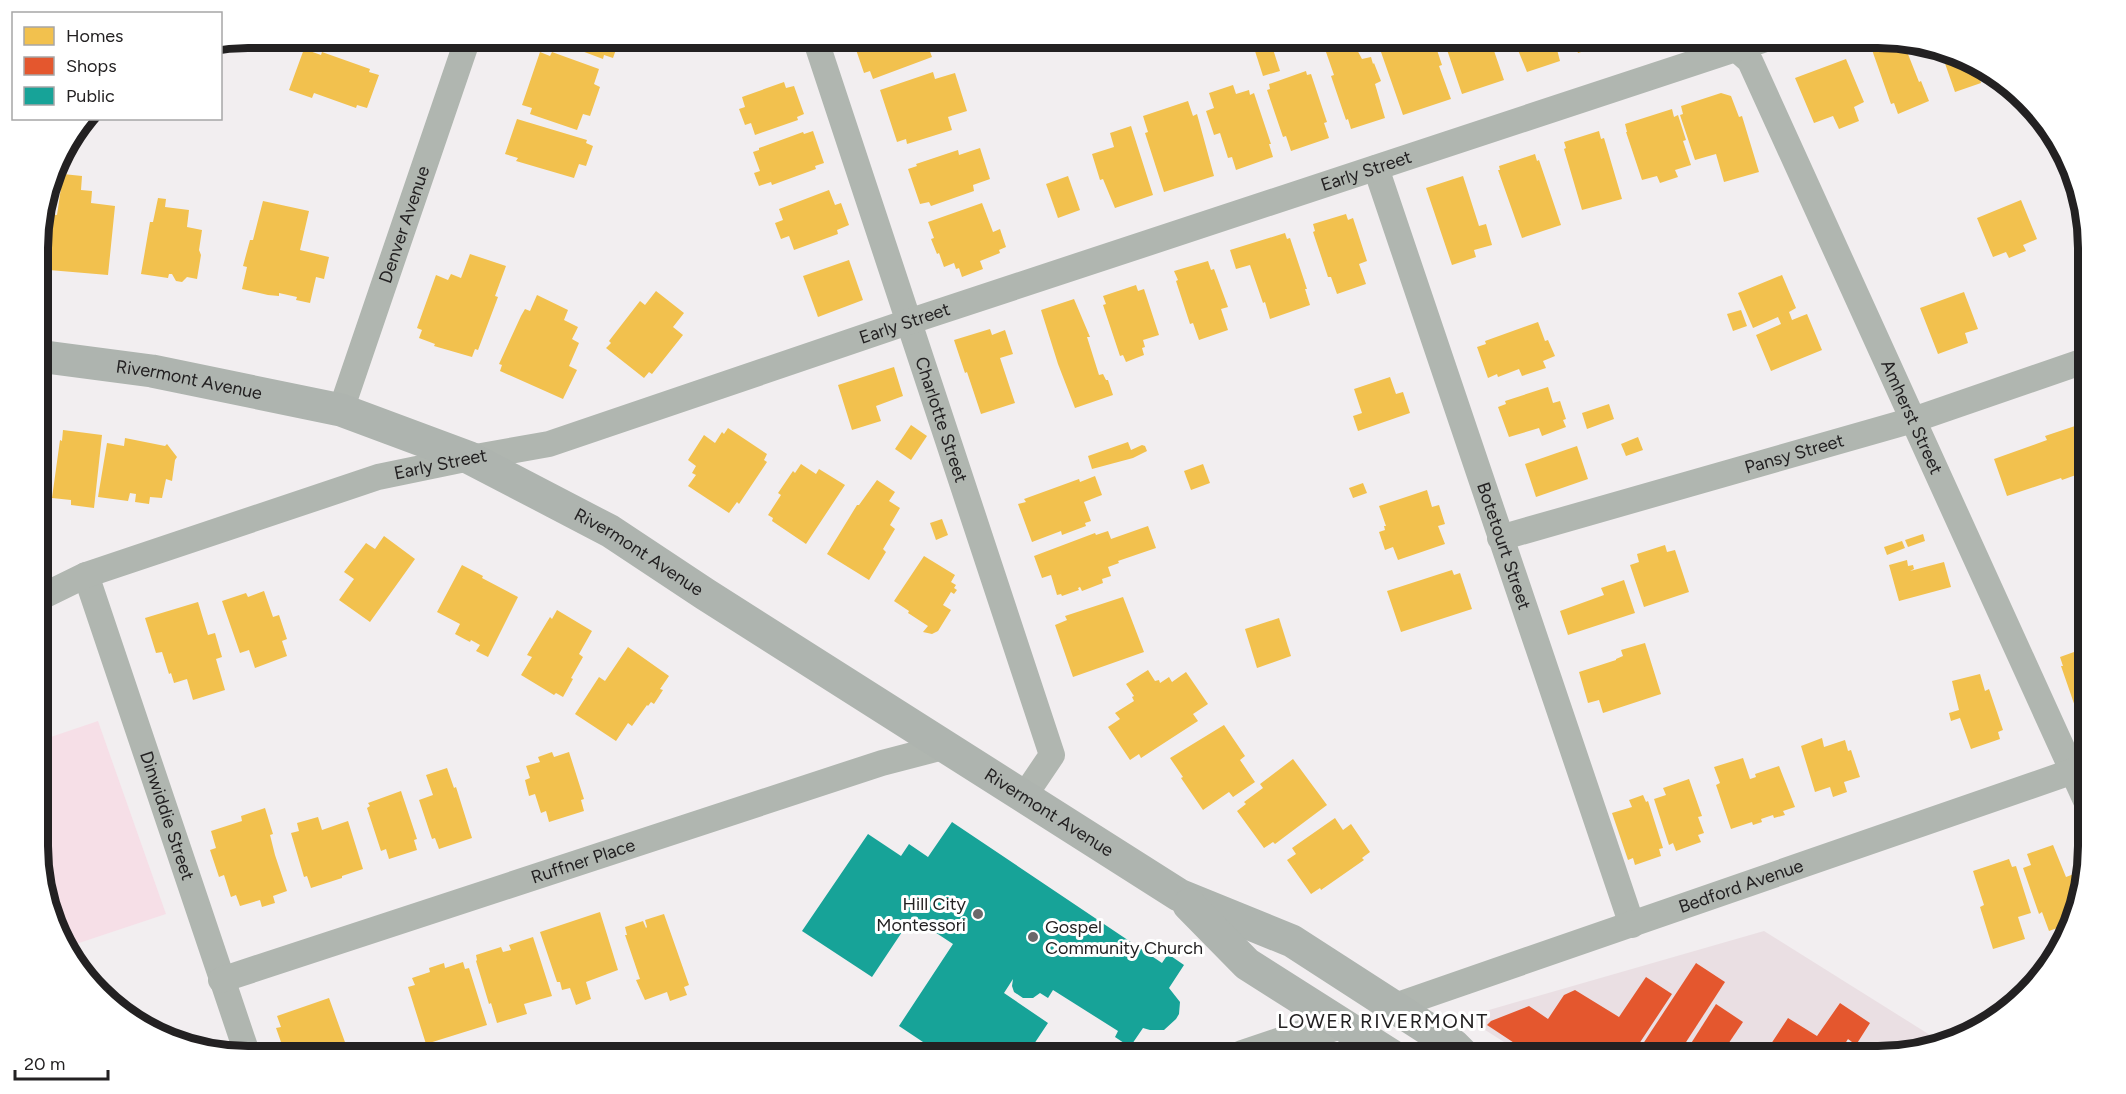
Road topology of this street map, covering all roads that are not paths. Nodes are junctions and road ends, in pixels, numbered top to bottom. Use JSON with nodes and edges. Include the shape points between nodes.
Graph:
{"nodes":[{"id":1,"x":465,"y":48,"type":"edge"},
{"id":2,"x":818,"y":48,"type":"edge"},
{"id":3,"x":1716,"y":48,"type":"edge"},
{"id":4,"x":1735,"y":48,"type":"edge"},
{"id":5,"x":1376,"y":168,"type":"junction"},
{"id":6,"x":908,"y":322,"type":"junction"},
{"id":7,"x":48,"y":357,"type":"edge"},
{"id":8,"x":2078,"y":363,"type":"edge"},
{"id":9,"x":341,"y":410,"type":"junction"},
{"id":10,"x":1913,"y":420,"type":"junction"},
{"id":11,"x":470,"y":458,"type":"junction"},
{"id":12,"x":1500,"y":538,"type":"junction"},
{"id":13,"x":86,"y":575,"type":"junction"},
{"id":14,"x":48,"y":594,"type":"edge"},
{"id":15,"x":947,"y":746,"type":"junction"},
{"id":16,"x":2078,"y":765,"type":"edge"},
{"id":17,"x":2078,"y":770,"type":"edge"},
{"id":18,"x":1025,"y":795,"type":"junction"},
{"id":19,"x":1179,"y":895,"type":"junction"},
{"id":20,"x":1206,"y":922,"type":"junction"},
{"id":21,"x":1632,"y":925,"type":"junction"},
{"id":22,"x":221,"y":981,"type":"junction"},
{"id":23,"x":1395,"y":1006,"type":"junction"},
{"id":24,"x":1340,"y":1023,"type":"junction"},
{"id":25,"x":244,"y":1046,"type":"edge"},
{"id":26,"x":1295,"y":1046,"type":"edge"},
{"id":27,"x":1376,"y":1046,"type":"edge"},
{"id":28,"x":1454,"y":1046,"type":"edge"}],
"edges":[{"from":1,"to":9,"type":"street","name":"Denver Avenue"},
{"from":2,"to":6,"type":"street","name":"Charlotte Street"},
{"from":3,"to":5,"type":"street","name":"Early Street"},
{"from":4,"to":10,"type":"street","name":"Amherst Street","via":[[1750,62]]},
{"from":5,"to":6,"type":"street","name":"Early Street"},
{"from":5,"to":12,"type":"street","name":"Botetourt Street"},
{"from":6,"to":11,"type":"street","name":"Early Street","via":[[549,444]]},
{"from":6,"to":18,"type":"street","name":"Charlotte Street","via":[[1052,755]]},
{"from":7,"to":9,"type":"main road","name":"Rivermont Avenue","via":[[152,370]]},
{"from":8,"to":10,"type":"street","name":"Pansy Street"},
{"from":9,"to":11,"type":"main road","name":"Rivermont Avenue"},
{"from":10,"to":12,"type":"street","name":"Pansy Street"},
{"from":10,"to":16,"type":"street","name":"Amherst Street"},
{"from":11,"to":13,"type":"street","name":"Early Street","via":[[378,477]]},
{"from":11,"to":15,"type":"main road","name":"Rivermont Avenue","via":[[610,531]]},
{"from":12,"to":21,"type":"street","name":"Botetourt Street"},
{"from":13,"to":14,"type":"street","name":"Early Street"},
{"from":13,"to":22,"type":"street","name":"Dinwiddie Street"},
{"from":15,"to":18,"type":"main road","name":"Rivermont Avenue"},
{"from":15,"to":22,"type":"street","name":"Ruffner Place","via":[[828,780]]},
{"from":17,"to":21,"type":"street","name":"Bedford Avenue"},
{"from":18,"to":19,"type":"main road","name":"Rivermont Avenue"},
{"from":19,"to":20,"type":"main road","name":"Rivermont Avenue"},
{"from":19,"to":23,"type":"main road","name":"Rivermont Avenue","via":[[1292,941]]},
{"from":20,"to":23,"type":"main road","via":[[1274,955],[1350,1004],[1375,1010]]},
{"from":20,"to":24,"type":"main road","name":"Rivermont Avenue","via":[[1247,964]]},
{"from":21,"to":23,"type":"street","name":"Bedford Avenue"},
{"from":22,"to":25,"type":"street","name":"Dinwiddie Street"},
{"from":23,"to":28,"type":"main road","name":"Rivermont Avenue"},
{"from":24,"to":26,"type":"street"},
{"from":24,"to":27,"type":"main road","name":"Rivermont Avenue"}]}
